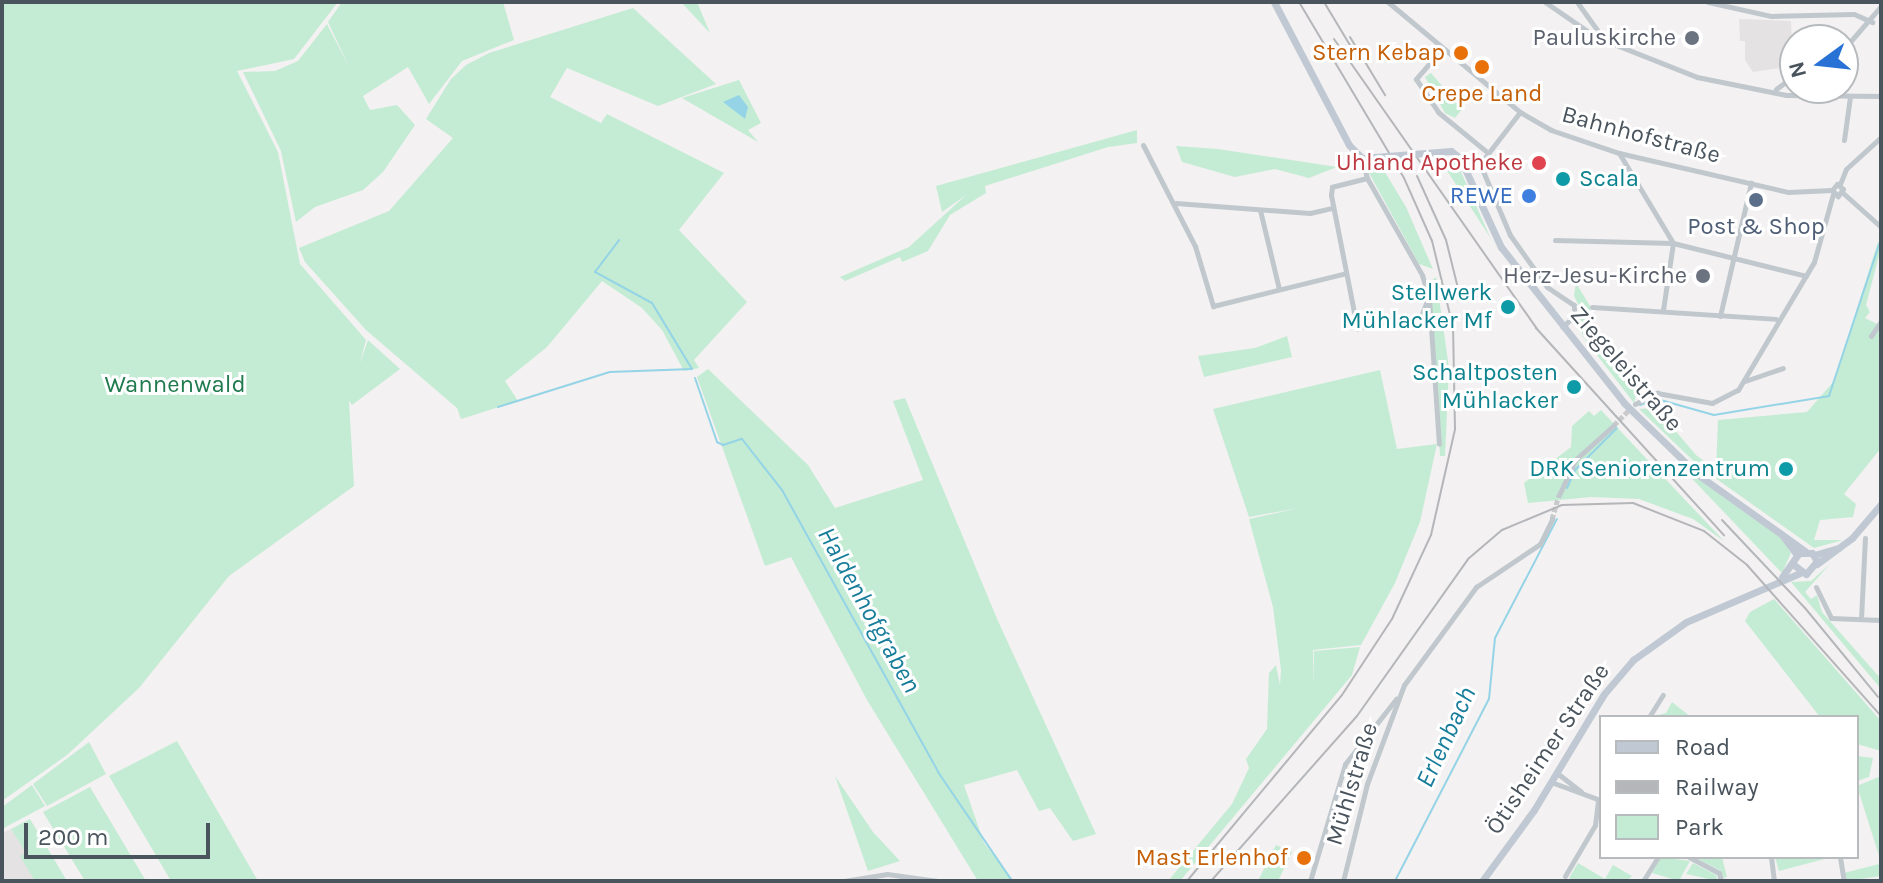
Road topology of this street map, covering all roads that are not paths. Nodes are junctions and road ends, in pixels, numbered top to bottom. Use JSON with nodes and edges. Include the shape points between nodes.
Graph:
{"nodes":[{"id":1,"x":1274,"y":2,"type":"edge"},
{"id":2,"x":1388,"y":2,"type":"edge"},
{"id":3,"x":1545,"y":2,"type":"edge"},
{"id":4,"x":1577,"y":2,"type":"edge"},
{"id":5,"x":1708,"y":2,"type":"edge"},
{"id":6,"x":1729,"y":6,"type":"edge"},
{"id":7,"x":1881,"y":6,"type":"edge"},
{"id":8,"x":1872,"y":22,"type":"junction"},
{"id":9,"x":1859,"y":35,"type":"edge"},
{"id":10,"x":1603,"y":38,"type":"junction"},
{"id":11,"x":1442,"y":49,"type":"junction"},
{"id":12,"x":1779,"y":87,"type":"edge"},
{"id":13,"x":1776,"y":89,"type":"junction"},
{"id":14,"x":1779,"y":91,"type":"edge"},
{"id":15,"x":1881,"y":96,"type":"edge"},
{"id":16,"x":1859,"y":97,"type":"edge"},
{"id":17,"x":1849,"y":104,"type":"edge"},
{"id":18,"x":1520,"y":112,"type":"junction"},
{"id":19,"x":1881,"y":137,"type":"edge"},
{"id":20,"x":1844,"y":140,"type":"dead end"},
{"id":21,"x":1143,"y":145,"type":"dead end"},
{"id":22,"x":1487,"y":152,"type":"junction"},
{"id":23,"x":1619,"y":153,"type":"junction"},
{"id":24,"x":1362,"y":158,"type":"junction"},
{"id":25,"x":1367,"y":178,"type":"junction"},
{"id":26,"x":1751,"y":183,"type":"junction"},
{"id":27,"x":1844,"y":188,"type":"junction"},
{"id":28,"x":1832,"y":192,"type":"junction"},
{"id":29,"x":1175,"y":203,"type":"junction"},
{"id":30,"x":1332,"y":208,"type":"junction"},
{"id":31,"x":1260,"y":210,"type":"junction"},
{"id":32,"x":1881,"y":227,"type":"edge"},
{"id":33,"x":1555,"y":240,"type":"dead end"},
{"id":34,"x":1673,"y":243,"type":"junction"},
{"id":35,"x":1734,"y":257,"type":"junction"},
{"id":36,"x":1346,"y":273,"type":"junction"},
{"id":37,"x":1806,"y":276,"type":"junction"},
{"id":38,"x":1279,"y":289,"type":"junction"},
{"id":39,"x":1429,"y":298,"type":"junction"},
{"id":40,"x":1592,"y":307,"type":"dead end"},
{"id":41,"x":1663,"y":310,"type":"junction"},
{"id":42,"x":1720,"y":316,"type":"junction"},
{"id":43,"x":1776,"y":319,"type":"junction"},
{"id":44,"x":1881,"y":321,"type":"edge"},
{"id":45,"x":1562,"y":328,"type":"junction"},
{"id":46,"x":1871,"y":336,"type":"dead end"},
{"id":47,"x":1783,"y":368,"type":"dead end"},
{"id":48,"x":1745,"y":381,"type":"junction"},
{"id":49,"x":1635,"y":404,"type":"tunnel mouth"},
{"id":50,"x":1614,"y":425,"type":"tunnel mouth"},
{"id":51,"x":1439,"y":444,"type":"dead end"},
{"id":52,"x":1559,"y":495,"type":"tunnel mouth"},
{"id":53,"x":1881,"y":504,"type":"edge"},
{"id":54,"x":1552,"y":519,"type":"tunnel mouth"},
{"id":55,"x":1865,"y":538,"type":"dead end"},
{"id":56,"x":1801,"y":553,"type":"junction"},
{"id":57,"x":1816,"y":559,"type":"junction"},
{"id":58,"x":1794,"y":565,"type":"junction"},
{"id":59,"x":1800,"y":573,"type":"junction"},
{"id":60,"x":1781,"y":579,"type":"junction"},
{"id":61,"x":1816,"y":587,"type":"dead end"},
{"id":62,"x":1861,"y":619,"type":"junction"},
{"id":63,"x":1881,"y":620,"type":"edge"},
{"id":64,"x":1663,"y":695,"type":"dead end"},
{"id":65,"x":1397,"y":698,"type":"junction"},
{"id":66,"x":1650,"y":715,"type":"edge"},
{"id":67,"x":1557,"y":773,"type":"junction"},
{"id":68,"x":1551,"y":782,"type":"junction"},
{"id":69,"x":1582,"y":793,"type":"junction"},
{"id":70,"x":1599,"y":800,"type":"edge"},
{"id":71,"x":1599,"y":813,"type":"edge"},
{"id":72,"x":1657,"y":859,"type":"edge"},
{"id":73,"x":1693,"y":859,"type":"edge"},
{"id":74,"x":1771,"y":859,"type":"edge"},
{"id":75,"x":1840,"y":859,"type":"edge"},
{"id":76,"x":1565,"y":876,"type":"dead end"},
{"id":77,"x":844,"y":881,"type":"edge"},
{"id":78,"x":938,"y":881,"type":"edge"},
{"id":79,"x":1310,"y":881,"type":"edge"},
{"id":80,"x":1343,"y":881,"type":"edge"},
{"id":81,"x":1482,"y":881,"type":"edge"},
{"id":82,"x":1643,"y":881,"type":"edge"},
{"id":83,"x":1721,"y":881,"type":"edge"},
{"id":84,"x":1774,"y":881,"type":"edge"},
{"id":85,"x":1844,"y":881,"type":"edge"}],
"edges":[{"from":1,"to":24,"type":"street","via":[[1349,145]]},
{"from":2,"to":11,"type":"street","name":"Bahnhofstraße"},
{"from":3,"to":10,"type":"street"},
{"from":4,"to":10,"type":"street"},
{"from":5,"to":6,"type":"street"},
{"from":6,"to":8,"type":"street","via":[[1783,16],[1854,14]]},
{"from":7,"to":8,"type":"street"},
{"from":8,"to":9,"type":"street"},
{"from":10,"to":13,"type":"street","via":[[1674,70],[1740,87]]},
{"from":11,"to":18,"type":"street","name":"Bahnhofstraße"},
{"from":11,"to":22,"type":"street","via":[[1416,79],[1438,112]]},
{"from":12,"to":13,"type":"street"},
{"from":13,"to":14,"type":"street"},
{"from":15,"to":16,"type":"street"},
{"from":17,"to":20,"type":"street"},
{"from":18,"to":22,"type":"street"},
{"from":18,"to":23,"type":"street","name":"Bahnhofstraße","via":[[1551,130]]},
{"from":19,"to":27,"type":"street","via":[[1849,166]]},
{"from":21,"to":29,"type":"street"},
{"from":22,"to":45,"type":"street","via":[[1481,167],[1506,230],[1547,287],[1574,305],[1574,316]]},
{"from":23,"to":26,"type":"street","name":"Bahnhofstraße"},
{"from":23,"to":34,"type":"street"},
{"from":24,"to":25,"type":"street"},
{"from":24,"to":45,"type":"street","name":"Ziegeleistraße","bridge":true,"via":[[1433,149],[1456,153],[1494,235]]},
{"from":25,"to":30,"type":"street","via":[[1332,187]]},
{"from":25,"to":39,"type":"street","via":[[1422,275]]},
{"from":26,"to":28,"type":"street","name":"Bahnhofstraße","via":[[1802,193]]},
{"from":26,"to":35,"type":"street"},
{"from":27,"to":28,"type":"street"},
{"from":27,"to":28,"type":"street","name":"Bahnhofstraße"},
{"from":27,"to":32,"type":"street"},
{"from":28,"to":37,"type":"street"},
{"from":29,"to":31,"type":"street"},
{"from":29,"to":38,"type":"street","via":[[1213,306]]},
{"from":30,"to":31,"type":"street"},
{"from":30,"to":36,"type":"street"},
{"from":31,"to":38,"type":"street"},
{"from":33,"to":34,"type":"street"},
{"from":34,"to":35,"type":"street"},
{"from":34,"to":41,"type":"street"},
{"from":35,"to":37,"type":"street"},
{"from":35,"to":42,"type":"street"},
{"from":36,"to":38,"type":"street"},
{"from":36,"to":39,"type":"street","via":[[1357,328],[1421,316]]},
{"from":37,"to":43,"type":"street"},
{"from":39,"to":51,"type":"street"},
{"from":40,"to":41,"type":"street"},
{"from":41,"to":42,"type":"street"},
{"from":42,"to":43,"type":"street"},
{"from":43,"to":48,"type":"street"},
{"from":44,"to":46,"type":"street"},
{"from":45,"to":56,"type":"street","name":"Ziegeleistraße","via":[[1663,444]]},
{"from":47,"to":48,"type":"street"},
{"from":48,"to":49,"type":"street","via":[[1728,398],[1712,403],[1657,393]]},
{"from":50,"to":52,"type":"street","via":[[1575,460]]},
{"from":53,"to":57,"type":"street","via":[[1844,546]]},
{"from":54,"to":65,"type":"street","via":[[1540,544],[1476,587]]},
{"from":55,"to":62,"type":"street"},
{"from":56,"to":57,"type":"street","name":"Ziegeleistraße"},
{"from":56,"to":58,"type":"street"},
{"from":57,"to":59,"type":"street","name":"Ötisheimer Straße","via":[[1812,572]]},
{"from":58,"to":59,"type":"street"},
{"from":58,"to":60,"type":"street"},
{"from":59,"to":60,"type":"street","name":"Ötisheimer Straße"},
{"from":60,"to":67,"type":"street","name":"Ötisheimer Straße","via":[[1673,628],[1633,660],[1592,712]]},
{"from":61,"to":62,"type":"street","via":[[1831,618]]},
{"from":62,"to":63,"type":"street"},
{"from":64,"to":66,"type":"street"},
{"from":65,"to":79,"type":"street","via":[[1345,764]]},
{"from":65,"to":80,"type":"street","name":"Mühlstraße"},
{"from":67,"to":68,"type":"street","name":"Ötisheimer Straße"},
{"from":67,"to":69,"type":"street"},
{"from":68,"to":69,"type":"street"},
{"from":68,"to":81,"type":"street","name":"Ötisheimer Straße"},
{"from":69,"to":70,"type":"street"},
{"from":71,"to":76,"type":"street"},
{"from":72,"to":82,"type":"street"},
{"from":73,"to":83,"type":"street","via":[[1719,873]]},
{"from":74,"to":84,"type":"street"},
{"from":75,"to":85,"type":"street"},
{"from":77,"to":78,"type":"street","via":[[887,874]]}]}
